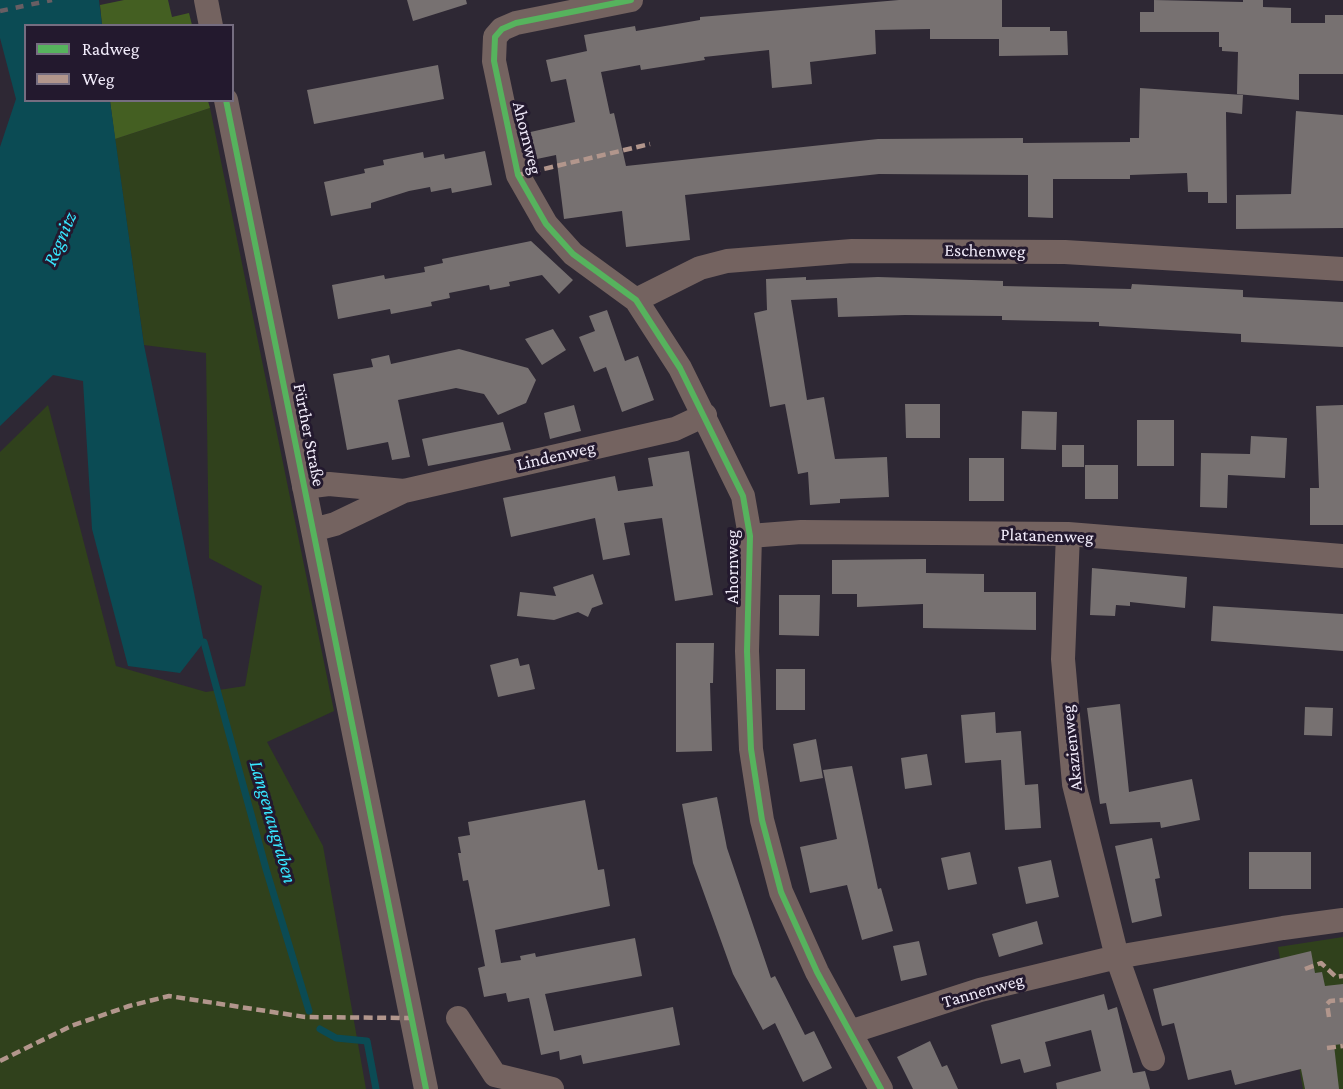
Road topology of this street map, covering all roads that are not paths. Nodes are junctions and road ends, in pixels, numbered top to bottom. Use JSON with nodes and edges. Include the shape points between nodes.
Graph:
{"nodes":[{"id":1,"x":206,"y":0,"type":"edge"},
{"id":2,"x":631,"y":0,"type":"edge"},
{"id":3,"x":211,"y":24,"type":"edge"},
{"id":4,"x":226,"y":102,"type":"edge"},
{"id":5,"x":1343,"y":269,"type":"edge"},
{"id":6,"x":636,"y":300,"type":"junction"},
{"id":7,"x":705,"y":415,"type":"junction"},
{"id":8,"x":304,"y":487,"type":"junction"},
{"id":9,"x":404,"y":491,"type":"junction"},
{"id":10,"x":313,"y":530,"type":"junction"},
{"id":11,"x":1068,"y":534,"type":"junction"},
{"id":12,"x":750,"y":536,"type":"junction"},
{"id":13,"x":1343,"y":556,"type":"edge"},
{"id":14,"x":1343,"y":920,"type":"edge"},
{"id":15,"x":1117,"y":957,"type":"junction"},
{"id":16,"x":458,"y":1018,"type":"dead end"},
{"id":17,"x":850,"y":1032,"type":"junction"},
{"id":18,"x":1153,"y":1059,"type":"dead end"},
{"id":19,"x":426,"y":1089,"type":"edge"},
{"id":20,"x":552,"y":1089,"type":"edge"},
{"id":21,"x":881,"y":1089,"type":"edge"}],
"edges":[{"from":1,"to":3,"type":"street"},
{"from":2,"to":6,"type":"street","name":"Ahornweg","via":[[502,29],[495,37],[494,61],[518,175],[529,197],[546,224],[573,254]]},
{"from":4,"to":8,"type":"street","name":"Fürther Straße"},
{"from":5,"to":6,"type":"street","name":"Eschenweg","via":[[1065,252],[852,250],[727,261],[700,268]]},
{"from":6,"to":7,"type":"street","name":"Ahornweg"},
{"from":7,"to":9,"type":"street","name":"Lindenweg","via":[[675,429]]},
{"from":7,"to":12,"type":"street","name":"Ahornweg","via":[[743,496]]},
{"from":8,"to":9,"type":"street","name":"Lindenweg","via":[[329,484]]},
{"from":8,"to":10,"type":"street","name":"Fürther Straße"},
{"from":9,"to":10,"type":"street","name":"Lindenweg","via":[[335,524]]},
{"from":10,"to":19,"type":"street","name":"Fürther Straße"},
{"from":11,"to":12,"type":"street","name":"Platanenweg","via":[[801,532]]},
{"from":11,"to":13,"type":"street","name":"Platanenweg"},
{"from":11,"to":15,"type":"street","name":"Akazienweg","via":[[1063,659],[1074,784]]},
{"from":12,"to":17,"type":"street","name":"Ahornweg","via":[[747,651],[751,749],[762,819],[782,892],[817,972]]},
{"from":14,"to":15,"type":"street","name":"Tannenweg"},
{"from":15,"to":17,"type":"street","name":"Tannenweg","via":[[980,990]]},
{"from":15,"to":18,"type":"street"},
{"from":16,"to":20,"type":"street","via":[[495,1075]]},
{"from":17,"to":21,"type":"street","name":"Ahornweg"}]}
